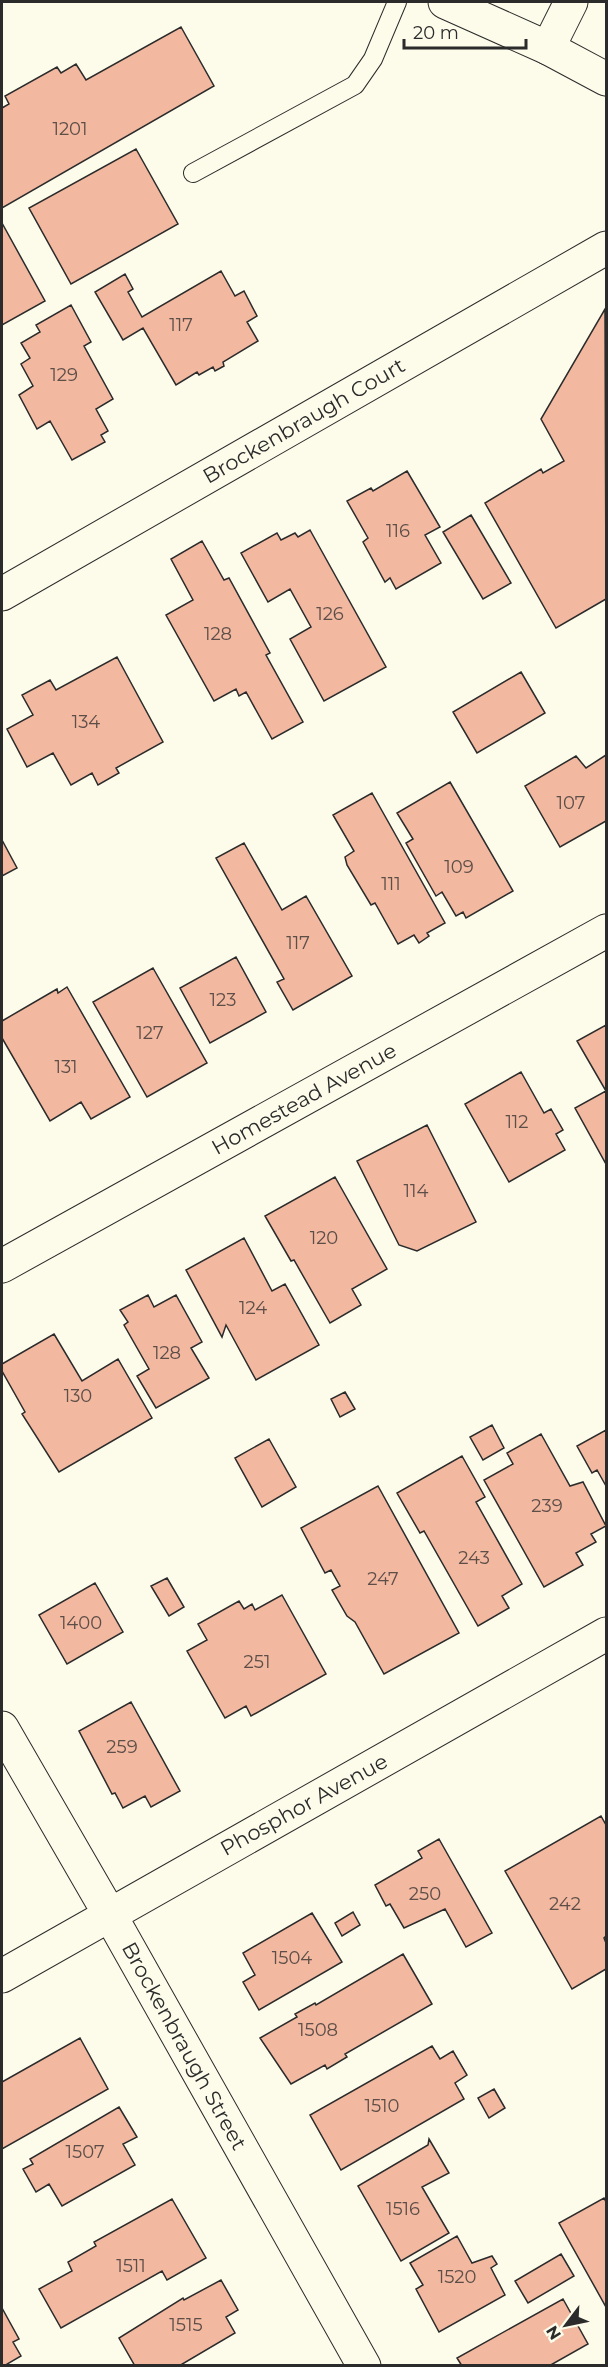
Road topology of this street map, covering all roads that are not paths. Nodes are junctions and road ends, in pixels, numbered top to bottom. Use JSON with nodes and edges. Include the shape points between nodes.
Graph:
{"nodes":[{"id":1,"x":397,"y":2,"type":"edge"},
{"id":2,"x":444,"y":2,"type":"edge"},
{"id":3,"x":571,"y":2,"type":"edge"},
{"id":4,"x":548,"y":48,"type":"junction"},
{"id":5,"x":606,"y":79,"type":"edge"},
{"id":6,"x":193,"y":173,"type":"dead end"},
{"id":7,"x":606,"y":248,"type":"edge"},
{"id":8,"x":2,"y":594,"type":"edge"},
{"id":9,"x":606,"y":931,"type":"edge"},
{"id":10,"x":2,"y":1266,"type":"edge"},
{"id":11,"x":606,"y":1634,"type":"edge"},
{"id":12,"x":2,"y":1728,"type":"edge"},
{"id":13,"x":110,"y":1915,"type":"junction"},
{"id":14,"x":2,"y":1976,"type":"edge"},
{"id":15,"x":364,"y":2366,"type":"edge"}],
"edges":[{"from":1,"to":6,"type":"lane","via":[[373,59],[356,85]]},
{"from":2,"to":4,"type":"street"},
{"from":3,"to":4,"type":"street"},
{"from":4,"to":5,"type":"street"},
{"from":7,"to":8,"type":"street","name":"Brockenbraugh Court"},
{"from":9,"to":10,"type":"street","name":"Homestead Avenue"},
{"from":11,"to":13,"type":"street","name":"Phosphor Avenue"},
{"from":12,"to":13,"type":"street","name":"Brockenbraugh Street"},
{"from":13,"to":14,"type":"street","name":"Phosphor Avenue"},
{"from":13,"to":15,"type":"street","name":"Brockenbraugh Street"}]}
